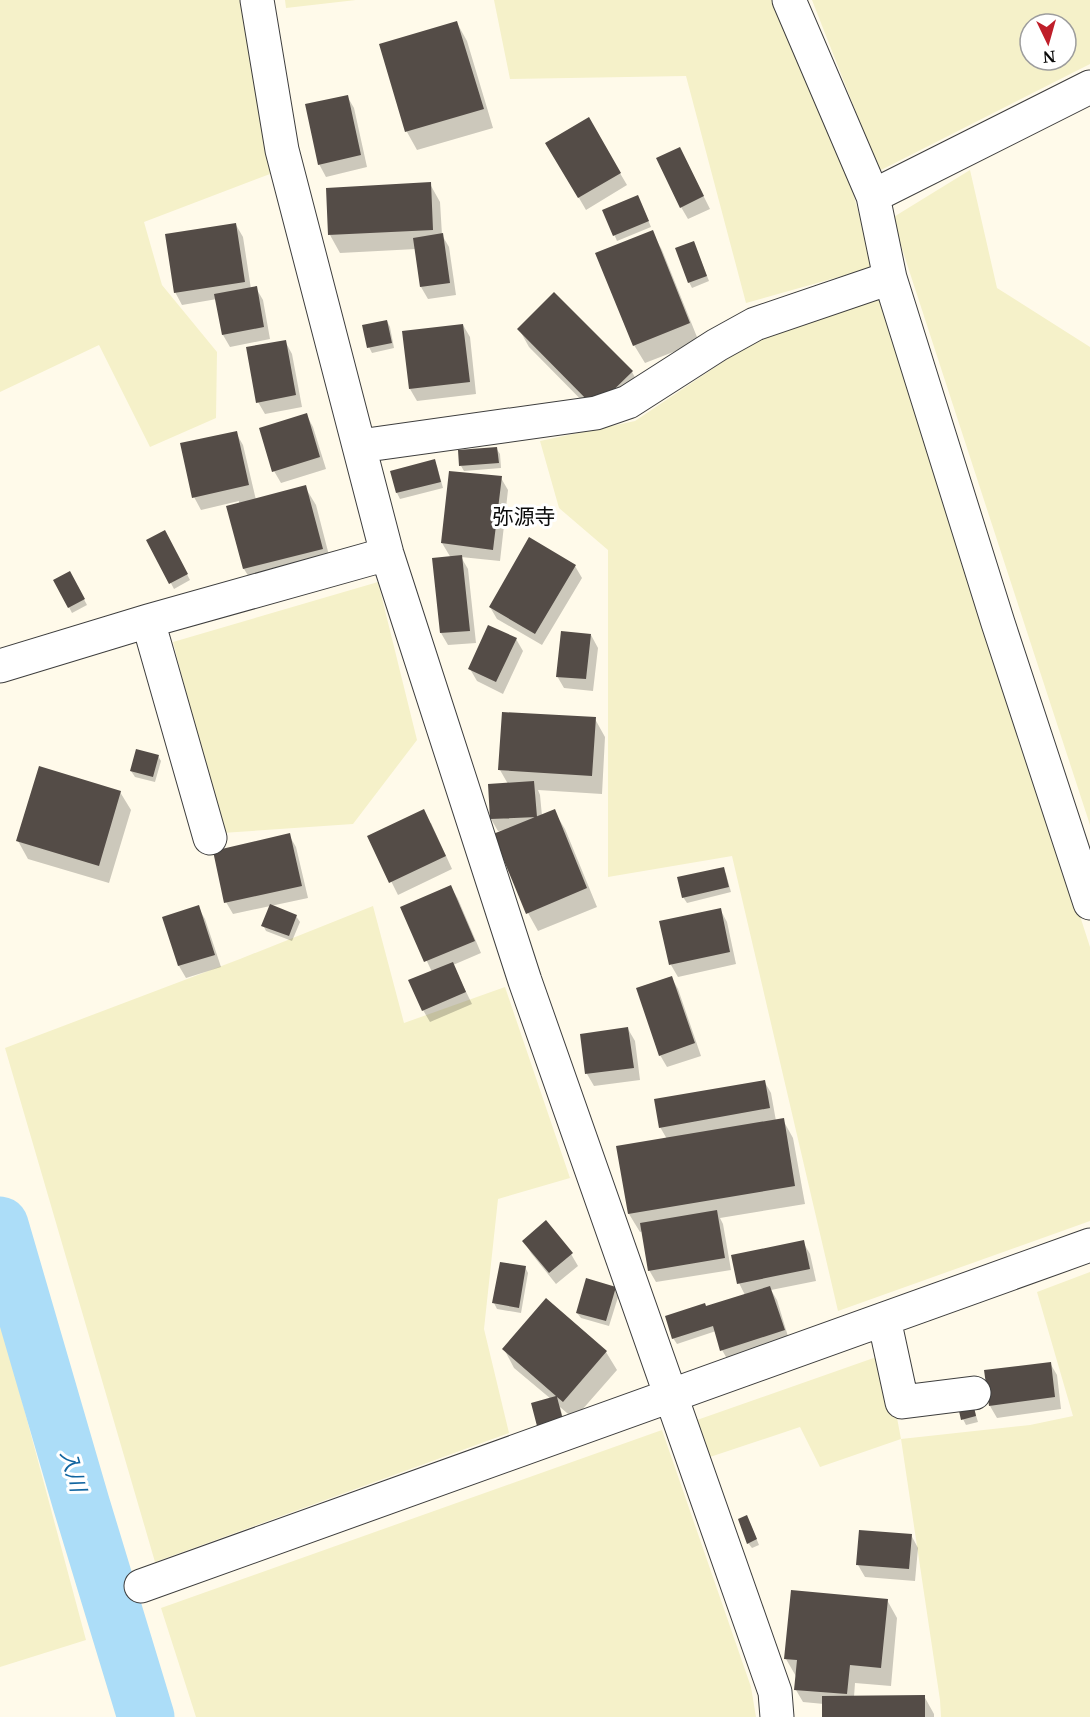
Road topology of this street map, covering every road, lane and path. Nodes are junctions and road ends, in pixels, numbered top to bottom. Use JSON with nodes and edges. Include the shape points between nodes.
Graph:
{"nodes":[{"id":1,"x":257,"y":0,"type":"edge"},
{"id":2,"x":789,"y":0,"type":"edge"},
{"id":3,"x":1090,"y":87,"type":"edge"},
{"id":4,"x":873,"y":196,"type":"junction"},
{"id":5,"x":891,"y":278,"type":"junction"},
{"id":6,"x":360,"y":446,"type":"junction"},
{"id":7,"x":387,"y":554,"type":"junction"},
{"id":8,"x":148,"y":621,"type":"junction"},
{"id":9,"x":0,"y":666,"type":"edge"},
{"id":10,"x":210,"y":838,"type":"dead end"},
{"id":11,"x":1090,"y":903,"type":"edge"},
{"id":12,"x":1090,"y":1245,"type":"edge"},
{"id":13,"x":884,"y":1319,"type":"junction"},
{"id":14,"x":974,"y":1393,"type":"dead end"},
{"id":15,"x":671,"y":1396,"type":"junction"},
{"id":16,"x":141,"y":1586,"type":"dead end"},
{"id":17,"x":777,"y":1717,"type":"edge"}],
"edges":[{"from":1,"to":6,"type":"street","via":[[282,150]]},
{"from":2,"to":4,"type":"street"},
{"from":3,"to":4,"type":"street"},
{"from":4,"to":5,"type":"street"},
{"from":5,"to":6,"type":"street","via":[[754,324],[628,402],[596,413]]},
{"from":5,"to":11,"type":"street"},
{"from":6,"to":7,"type":"street"},
{"from":7,"to":8,"type":"street"},
{"from":7,"to":15,"type":"street","via":[[525,981]]},
{"from":8,"to":9,"type":"street"},
{"from":8,"to":10,"type":"street"},
{"from":12,"to":13,"type":"street"},
{"from":13,"to":14,"type":"street","via":[[902,1402]]},
{"from":13,"to":15,"type":"street"},
{"from":15,"to":16,"type":"street"},
{"from":15,"to":17,"type":"street","via":[[775,1692]]}]}
